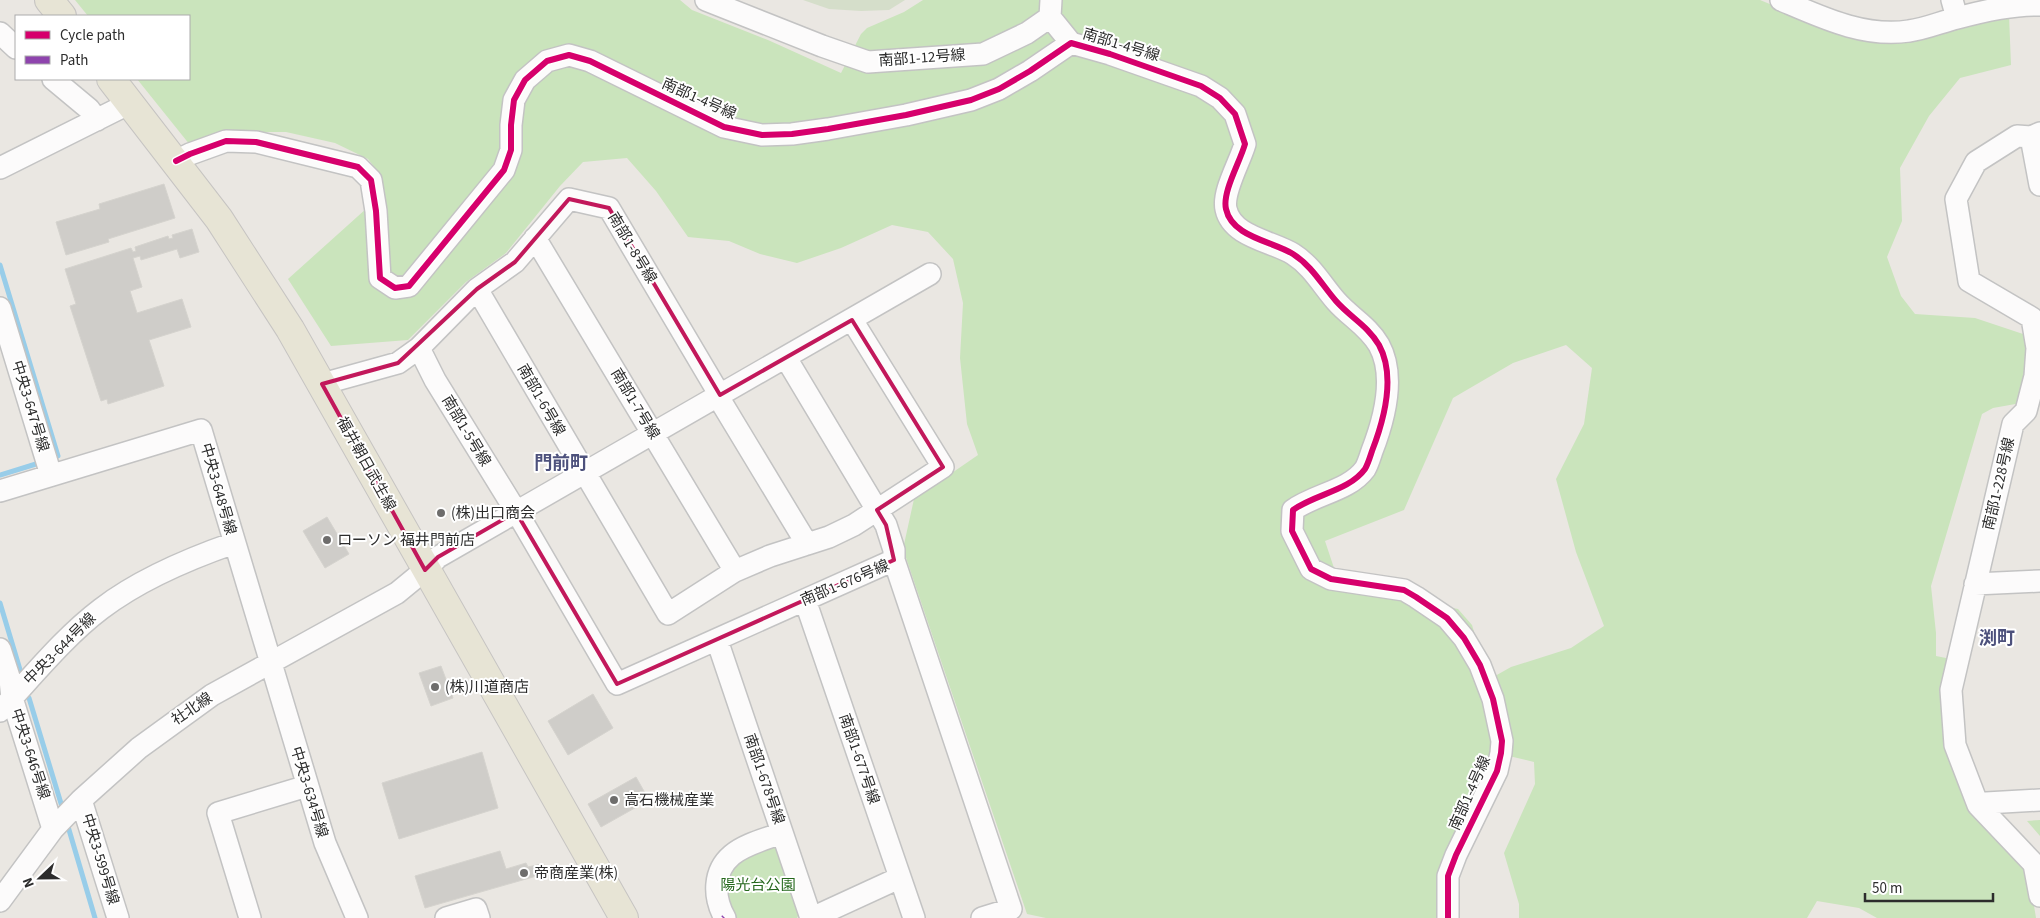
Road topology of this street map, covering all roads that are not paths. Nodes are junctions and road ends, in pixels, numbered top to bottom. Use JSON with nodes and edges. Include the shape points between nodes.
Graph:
{"nodes":[{"id":1,"x":49,"y":0,"type":"edge"},
{"id":2,"x":706,"y":0,"type":"edge"},
{"id":3,"x":1781,"y":0,"type":"edge"},
{"id":4,"x":1800,"y":5,"type":"edge"},
{"id":5,"x":2040,"y":5,"type":"edge"},
{"id":6,"x":1051,"y":9,"type":"edge"},
{"id":7,"x":1955,"y":9,"type":"edge"},
{"id":8,"x":61,"y":15,"type":"edge"},
{"id":9,"x":0,"y":33,"type":"edge"},
{"id":10,"x":1071,"y":42,"type":"junction"},
{"id":11,"x":15,"y":47,"type":"edge"},
{"id":12,"x":54,"y":80,"type":"edge"},
{"id":13,"x":112,"y":80,"type":"edge"},
{"id":14,"x":130,"y":103,"type":"junction"},
{"id":15,"x":97,"y":120,"type":"junction"},
{"id":16,"x":2036,"y":135,"type":"edge"},
{"id":17,"x":176,"y":161,"type":"junction"},
{"id":18,"x":0,"y":168,"type":"edge"},
{"id":19,"x":2040,"y":185,"type":"edge"},
{"id":20,"x":535,"y":238,"type":"junction"},
{"id":21,"x":930,"y":274,"type":"dead end"},
{"id":22,"x":477,"y":289,"type":"junction"},
{"id":23,"x":0,"y":308,"type":"edge"},
{"id":24,"x":852,"y":320,"type":"junction"},
{"id":25,"x":2038,"y":338,"type":"edge"},
{"id":26,"x":419,"y":348,"type":"junction"},
{"id":27,"x":786,"y":358,"type":"junction"},
{"id":28,"x":322,"y":384,"type":"junction"},
{"id":29,"x":719,"y":396,"type":"junction"},
{"id":30,"x":2040,"y":423,"type":"edge"},
{"id":31,"x":2013,"y":424,"type":"junction"},
{"id":32,"x":653,"y":434,"type":"junction"},
{"id":33,"x":584,"y":473,"type":"junction"},
{"id":34,"x":51,"y":475,"type":"junction"},
{"id":35,"x":0,"y":491,"type":"edge"},
{"id":36,"x":877,"y":510,"type":"junction"},
{"id":37,"x":516,"y":512,"type":"junction"},
{"id":38,"x":234,"y":543,"type":"junction"},
{"id":39,"x":807,"y":544,"type":"junction"},
{"id":40,"x":894,"y":560,"type":"junction"},
{"id":41,"x":426,"y":570,"type":"junction"},
{"id":42,"x":735,"y":571,"type":"junction"},
{"id":43,"x":2040,"y":581,"type":"edge"},
{"id":44,"x":1975,"y":584,"type":"junction"},
{"id":45,"x":805,"y":600,"type":"junction"},
{"id":46,"x":717,"y":640,"type":"junction"},
{"id":47,"x":0,"y":649,"type":"edge"},
{"id":48,"x":270,"y":662,"type":"junction"},
{"id":49,"x":6,"y":705,"type":"edge"},
{"id":50,"x":307,"y":786,"type":"junction"},
{"id":51,"x":2040,"y":800,"type":"edge"},
{"id":52,"x":1978,"y":805,"type":"junction"},
{"id":53,"x":65,"y":817,"type":"junction"},
{"id":54,"x":782,"y":833,"type":"junction"},
{"id":55,"x":900,"y":878,"type":"junction"},
{"id":56,"x":2040,"y":896,"type":"edge"},
{"id":57,"x":0,"y":901,"type":"edge"},
{"id":58,"x":118,"y":918,"type":"edge"},
{"id":59,"x":250,"y":918,"type":"edge"},
{"id":60,"x":357,"y":918,"type":"edge"},
{"id":61,"x":446,"y":918,"type":"edge"},
{"id":62,"x":479,"y":918,"type":"edge"},
{"id":63,"x":624,"y":918,"type":"edge"},
{"id":64,"x":724,"y":918,"type":"edge"},
{"id":65,"x":811,"y":918,"type":"edge"},
{"id":66,"x":914,"y":918,"type":"edge"},
{"id":67,"x":982,"y":918,"type":"edge"},
{"id":68,"x":1448,"y":918,"type":"edge"}],
"edges":[{"from":1,"to":8,"type":"main road"},
{"from":2,"to":6,"type":"street","name":"南部1-12号線","via":[[868,62],[984,54],[1027,33]]},
{"from":3,"to":4,"type":"street"},
{"from":4,"to":7,"type":"street","via":[[1838,23],[1877,32],[1909,31]]},
{"from":5,"to":7,"type":"street"},
{"from":6,"to":10,"type":"street"},
{"from":9,"to":11,"type":"street"},
{"from":10,"to":17,"type":"street","name":"南部1-4号線","via":[[999,89],[971,100],[906,115],[792,134],[762,135],[724,126],[590,61],[569,55],[547,61],[525,80],[514,100],[512,150],[504,170],[409,286],[395,288],[380,278],[371,180],[358,166],[256,142],[226,141]]},
{"from":10,"to":68,"type":"street","name":"南部1-4号線","via":[[1163,71],[1201,86],[1220,98],[1235,114],[1245,144],[1227,192],[1225,208],[1230,219],[1245,232],[1292,254],[1314,272],[1339,305],[1364,324],[1378,344],[1386,364],[1386,400],[1379,434],[1365,468],[1350,483],[1304,502],[1293,510],[1292,531],[1311,569],[1331,579],[1404,590],[1447,618],[1480,664],[1496,715],[1502,753],[1497,771],[1448,876]]},
{"from":12,"to":15,"type":"street","via":[[89,109]]},
{"from":13,"to":14,"type":"main road","name":"福井朝日武生線"},
{"from":14,"to":15,"type":"street"},
{"from":14,"to":17,"type":"main road","name":"福井朝日武生線"},
{"from":15,"to":18,"type":"street"},
{"from":16,"to":19,"type":"street"},
{"from":16,"to":25,"type":"street","name":"南部1-228号線","via":[[2017,136],[1976,162],[1956,199],[1969,281],[2032,318]]},
{"from":17,"to":28,"type":"main road","name":"福井朝日武生線","via":[[258,277]]},
{"from":20,"to":22,"type":"street","name":"南部1-8号線","via":[[515,262]]},
{"from":20,"to":29,"type":"street","name":"南部1-8号線","via":[[569,199],[609,208]]},
{"from":20,"to":32,"type":"street","name":"南部1-7号線"},
{"from":21,"to":24,"type":"street","name":"社北線"},
{"from":22,"to":26,"type":"street","name":"南部1-8号線"},
{"from":22,"to":33,"type":"street","name":"南部1-6号線"},
{"from":23,"to":34,"type":"street","name":"中央3-647号線"},
{"from":24,"to":27,"type":"street","name":"社北線"},
{"from":24,"to":36,"type":"street","via":[[944,467]]},
{"from":25,"to":31,"type":"street","name":"南部1-228号線","via":[[2035,376],[2026,411]]},
{"from":26,"to":28,"type":"street","name":"南部1-8号線","via":[[398,363]]},
{"from":26,"to":37,"type":"street","name":"南部1-5号線","via":[[435,380]]},
{"from":27,"to":29,"type":"street","name":"社北線"},
{"from":27,"to":36,"type":"street"},
{"from":28,"to":41,"type":"main road","name":"福井朝日武生線"},
{"from":29,"to":32,"type":"street","name":"社北線"},
{"from":29,"to":39,"type":"street","name":"南部1-8号線"},
{"from":30,"to":31,"type":"street"},
{"from":31,"to":44,"type":"street","name":"南部1-228号線"},
{"from":32,"to":33,"type":"street","name":"社北線"},
{"from":32,"to":42,"type":"street","name":"南部1-7号線"},
{"from":33,"to":37,"type":"street","name":"社北線"},
{"from":33,"to":42,"type":"street","name":"南部1-6号線","via":[[668,614]]},
{"from":34,"to":35,"type":"street","name":"中央3-648号線"},
{"from":34,"to":38,"type":"street","name":"中央3-648号線","via":[[201,430]]},
{"from":36,"to":39,"type":"street","via":[[829,537]]},
{"from":36,"to":40,"type":"street","via":[[886,525]]},
{"from":37,"to":41,"type":"street","name":"社北線","via":[[438,557]]},
{"from":37,"to":46,"type":"street","name":"南部1-676号線","via":[[617,684]]},
{"from":38,"to":48,"type":"street","name":"中央3-648号線"},
{"from":38,"to":49,"type":"street","name":"中央3-644号線","via":[[174,567],[102,608]]},
{"from":39,"to":42,"type":"street"},
{"from":40,"to":45,"type":"street","name":"南部1-676号線"},
{"from":40,"to":67,"type":"street","name":"南部1-676号線","via":[[1011,909]]},
{"from":41,"to":48,"type":"street","name":"社北線","via":[[397,593]]},
{"from":41,"to":63,"type":"main road","name":"福井朝日武生線"},
{"from":43,"to":44,"type":"street"},
{"from":44,"to":52,"type":"street","name":"南部1-228号線","via":[[1950,690],[1955,745]]},
{"from":45,"to":46,"type":"street","name":"南部1-676号線"},
{"from":45,"to":55,"type":"street","name":"南部1-677号線"},
{"from":46,"to":54,"type":"street","name":"南部1-678号線"},
{"from":47,"to":49,"type":"street","name":"中央3-646号線","via":[[10,680]]},
{"from":48,"to":50,"type":"street","name":"中央3-634号線"},
{"from":48,"to":53,"type":"street","name":"社北線","via":[[212,695],[169,725],[139,748]]},
{"from":49,"to":53,"type":"street","name":"中央3-646号線"},
{"from":50,"to":59,"type":"street","via":[[218,812]]},
{"from":50,"to":60,"type":"street","name":"中央3-634号線","via":[[325,843]]},
{"from":51,"to":52,"type":"street"},
{"from":52,"to":56,"type":"street","name":"南部1-228号線","via":[[2034,864]]},
{"from":53,"to":57,"type":"street","name":"社北線"},
{"from":53,"to":58,"type":"street","name":"中央3-599号線"},
{"from":54,"to":64,"type":"street","via":[[732,855],[722,868],[716,882],[716,894]]},
{"from":54,"to":65,"type":"street","name":"南部1-678号線"},
{"from":55,"to":65,"type":"street"},
{"from":55,"to":66,"type":"street","name":"南部1-677号線"},
{"from":61,"to":62,"type":"street","via":[[476,909]]}]}
